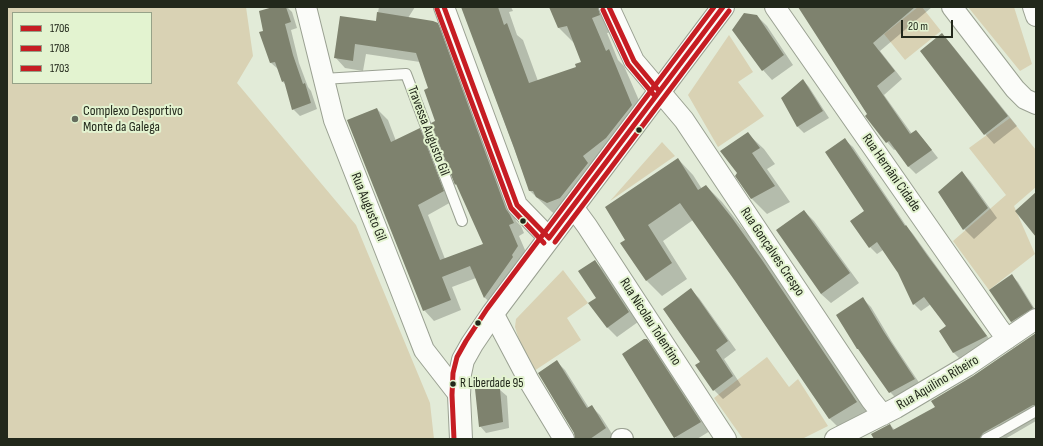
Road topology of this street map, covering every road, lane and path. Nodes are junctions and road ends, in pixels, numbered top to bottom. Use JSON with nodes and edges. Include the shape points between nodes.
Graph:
{"nodes":[{"id":1,"x":306,"y":7,"type":"edge"},
{"id":2,"x":444,"y":7,"type":"edge"},
{"id":3,"x":609,"y":7,"type":"edge"},
{"id":4,"x":722,"y":7,"type":"edge"},
{"id":5,"x":775,"y":7,"type":"edge"},
{"id":6,"x":952,"y":7,"type":"edge"},
{"id":7,"x":1033,"y":7,"type":"edge"},
{"id":8,"x":1036,"y":16,"type":"edge"},
{"id":9,"x":323,"y":79,"type":"junction"},
{"id":10,"x":659,"y":91,"type":"junction"},
{"id":11,"x":1036,"y":104,"type":"edge"},
{"id":12,"x":573,"y":206,"type":"junction"},
{"id":13,"x":462,"y":221,"type":"dead end"},
{"id":14,"x":550,"y":238,"type":"junction"},
{"id":15,"x":493,"y":313,"type":"junction"},
{"id":16,"x":1036,"y":319,"type":"edge"},
{"id":17,"x":1007,"y":339,"type":"junction"},
{"id":18,"x":459,"y":395,"type":"junction"},
{"id":19,"x":1036,"y":411,"type":"edge"},
{"id":20,"x":883,"y":415,"type":"junction"},
{"id":21,"x":461,"y":439,"type":"edge"},
{"id":22,"x":564,"y":439,"type":"edge"},
{"id":23,"x":726,"y":439,"type":"edge"},
{"id":24,"x":835,"y":439,"type":"edge"},
{"id":25,"x":986,"y":439,"type":"edge"}],
"edges":[{"from":1,"to":9,"type":"street","name":"Rua Augusto Gil"},
{"from":2,"to":14,"type":"street","via":[[517,205]]},
{"from":3,"to":10,"type":"street","name":"Rua Gonçalves Crespo","via":[[634,61]]},
{"from":4,"to":10,"type":"street"},
{"from":5,"to":17,"type":"street","name":"Rua Hernâni Cidade"},
{"from":6,"to":11,"type":"street","via":[[1016,89],[1025,99]]},
{"from":7,"to":8,"type":"street"},
{"from":9,"to":13,"type":"lane","name":"Travessa Augusto Gil","via":[[406,74]]},
{"from":9,"to":18,"type":"street","name":"Rua Augusto Gil","via":[[334,120],[424,350]]},
{"from":10,"to":12,"type":"street"},
{"from":10,"to":20,"type":"street","name":"Rua Gonçalves Crespo","via":[[684,120]]},
{"from":12,"to":14,"type":"street"},
{"from":12,"to":23,"type":"street","name":"Rua Nicolau Tolentino"},
{"from":14,"to":15,"type":"street"},
{"from":15,"to":18,"type":"street","via":[[463,360]]},
{"from":15,"to":22,"type":"street","via":[[529,381]]},
{"from":16,"to":17,"type":"street","name":"Rua Aquilino Ribeiro"},
{"from":17,"to":20,"type":"street","name":"Rua Aquilino Ribeiro","via":[[967,366]]},
{"from":18,"to":21,"type":"street"},
{"from":19,"to":25,"type":"lane"},
{"from":20,"to":24,"type":"street","name":"Rua Aquilino Ribeiro"}]}
